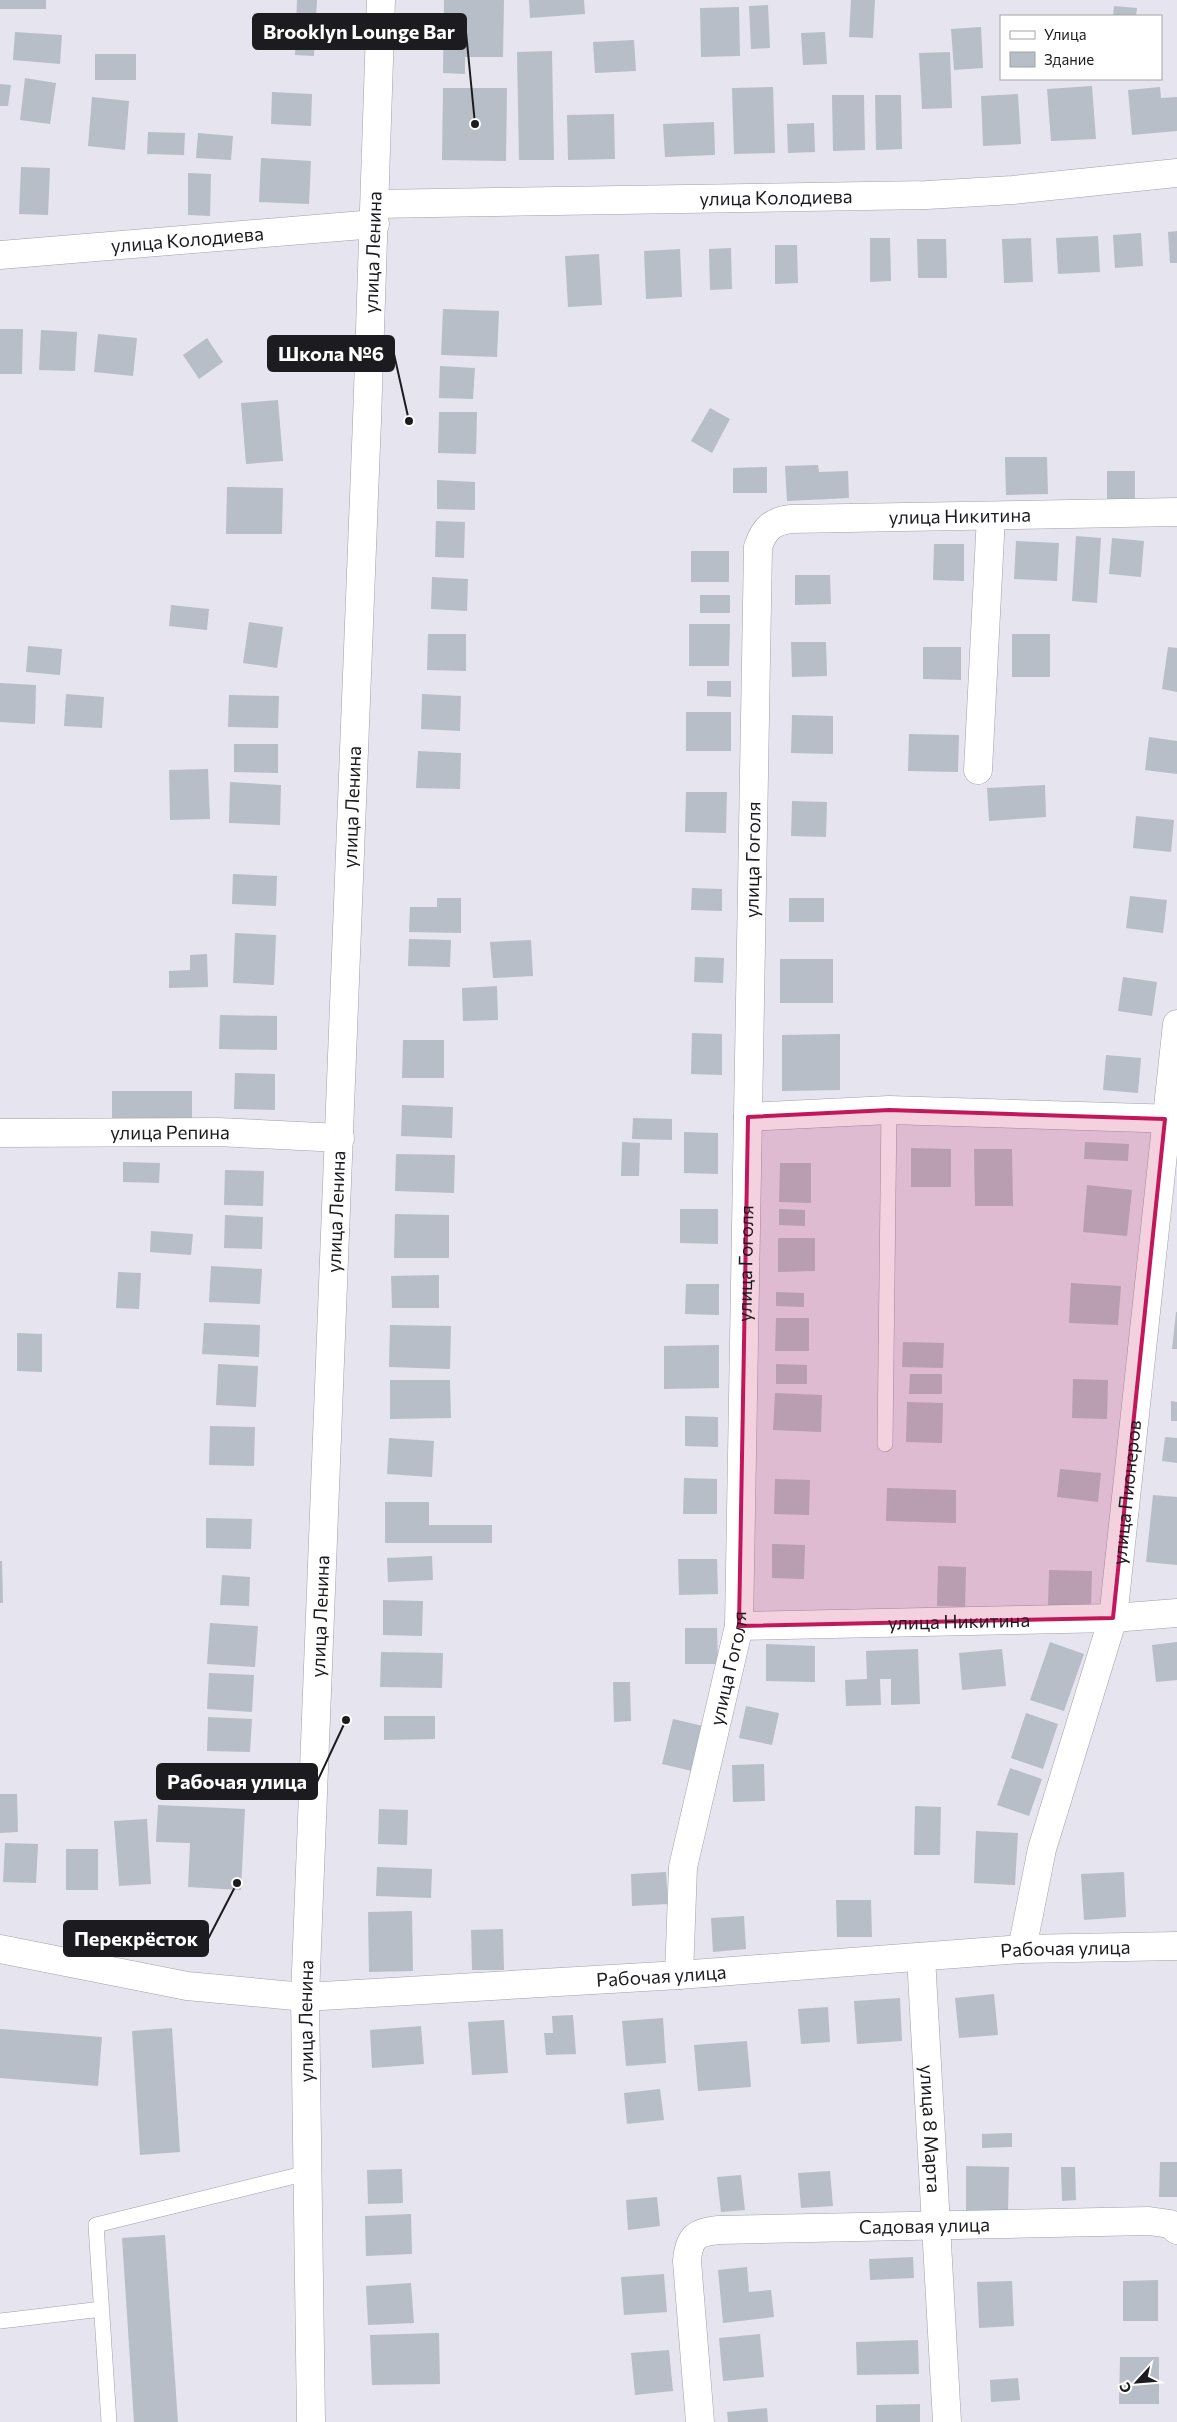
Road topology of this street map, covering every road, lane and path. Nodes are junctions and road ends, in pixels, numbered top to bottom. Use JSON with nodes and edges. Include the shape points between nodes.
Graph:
{"nodes":[{"id":1,"x":381,"y":0,"type":"edge"},
{"id":2,"x":1177,"y":173,"type":"edge"},
{"id":3,"x":375,"y":214,"type":"junction"},
{"id":4,"x":0,"y":255,"type":"edge"},
{"id":5,"x":1177,"y":512,"type":"edge"},
{"id":6,"x":990,"y":516,"type":"junction"},
{"id":7,"x":758,"y":547,"type":"joint"},
{"id":8,"x":978,"y":770,"type":"dead end"},
{"id":9,"x":1177,"y":1024,"type":"edge"},
{"id":10,"x":889,"y":1110,"type":"junction"},
{"id":11,"x":748,"y":1117,"type":"junction"},
{"id":12,"x":1171,"y":1119,"type":"edge"},
{"id":13,"x":0,"y":1133,"type":"edge"},
{"id":14,"x":340,"y":1138,"type":"junction"},
{"id":15,"x":885,"y":1444,"type":"dead end"},
{"id":16,"x":1177,"y":1613,"type":"edge"},
{"id":17,"x":1113,"y":1618,"type":"junction"},
{"id":18,"x":740,"y":1626,"type":"junction"},
{"id":19,"x":1177,"y":1946,"type":"edge"},
{"id":20,"x":0,"y":1949,"type":"edge"},
{"id":21,"x":1022,"y":1949,"type":"junction"},
{"id":22,"x":921,"y":1957,"type":"junction"},
{"id":23,"x":679,"y":1975,"type":"junction"},
{"id":24,"x":305,"y":1997,"type":"junction"},
{"id":25,"x":307,"y":2173,"type":"junction"},
{"id":26,"x":934,"y":2225,"type":"junction"},
{"id":27,"x":1177,"y":2230,"type":"edge"},
{"id":28,"x":102,"y":2309,"type":"junction"},
{"id":29,"x":0,"y":2321,"type":"edge"},
{"id":30,"x":110,"y":2422,"type":"edge"},
{"id":31,"x":311,"y":2422,"type":"edge"},
{"id":32,"x":700,"y":2422,"type":"edge"},
{"id":33,"x":947,"y":2422,"type":"edge"}],
"edges":[{"from":1,"to":3,"type":"street","name":"улица Ленина"},
{"from":2,"to":3,"type":"street","name":"улица Колодиева","via":[[1013,190],[927,195]]},
{"from":3,"to":4,"type":"street","name":"улица Колодиева"},
{"from":3,"to":14,"type":"street","name":"улица Ленина"},
{"from":5,"to":6,"type":"street","name":"улица Никитина"},
{"from":6,"to":7,"type":"street","name":"улица Никитина","via":[[780,520],[762,533]]},
{"from":6,"to":8,"type":"street"},
{"from":7,"to":11,"type":"street","name":"улица Гоголя"},
{"from":9,"to":12,"type":"street","name":"улица Пионеров"},
{"from":10,"to":11,"type":"street"},
{"from":10,"to":12,"type":"street"},
{"from":10,"to":15,"type":"lane"},
{"from":11,"to":18,"type":"street","name":"улица Гоголя"},
{"from":12,"to":17,"type":"street","name":"улица Пионеров"},
{"from":13,"to":14,"type":"street","name":"улица Репина","via":[[218,1132]]},
{"from":14,"to":24,"type":"street","name":"улица Ленина"},
{"from":16,"to":17,"type":"street","name":"улица Никитина"},
{"from":17,"to":18,"type":"street","name":"улица Никитина"},
{"from":17,"to":21,"type":"street","name":"улица Пионеров","via":[[1042,1849]]},
{"from":18,"to":23,"type":"street","name":"улица Гоголя","via":[[683,1867]]},
{"from":19,"to":21,"type":"street","name":"Рабочая улица"},
{"from":20,"to":24,"type":"street","name":"Рабочая улица","via":[[187,1986]]},
{"from":21,"to":22,"type":"street","name":"Рабочая улица"},
{"from":22,"to":23,"type":"street","name":"Рабочая улица"},
{"from":22,"to":26,"type":"street","name":"улица 8 Марта"},
{"from":23,"to":24,"type":"street","name":"Рабочая улица"},
{"from":24,"to":25,"type":"street","name":"улица Ленина"},
{"from":25,"to":28,"type":"lane","via":[[96,2225]]},
{"from":25,"to":31,"type":"street","name":"улица Ленина"},
{"from":26,"to":27,"type":"street","name":"Садовая улица","via":[[1149,2221],[1170,2224]]},
{"from":26,"to":32,"type":"street","name":"Садовая улица","via":[[709,2231],[693,2238],[687,2261]]},
{"from":26,"to":33,"type":"street","name":"улица 8 Марта"},
{"from":28,"to":29,"type":"lane"},
{"from":28,"to":30,"type":"lane"}]}
